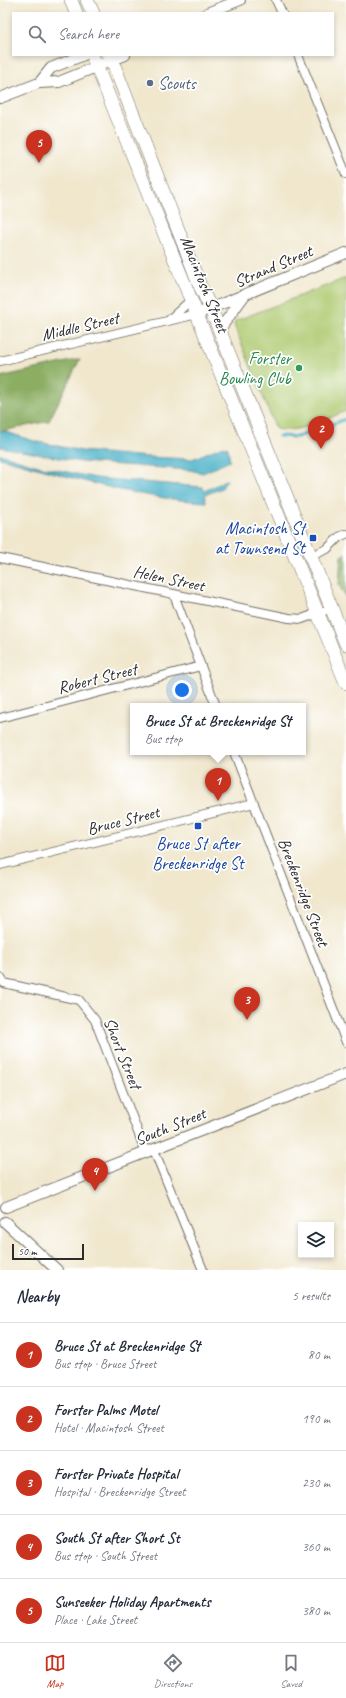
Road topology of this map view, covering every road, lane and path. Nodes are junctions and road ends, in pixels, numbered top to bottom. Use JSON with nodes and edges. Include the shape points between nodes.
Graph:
{"nodes":[{"id":1,"x":71,"y":0,"type":"edge"},
{"id":2,"x":87,"y":0,"type":"edge"},
{"id":3,"x":240,"y":0,"type":"edge"},
{"id":4,"x":276,"y":0,"type":"edge"},
{"id":5,"x":76,"y":12,"type":"edge"},
{"id":6,"x":93,"y":12,"type":"edge"},
{"id":7,"x":210,"y":12,"type":"edge"},
{"id":8,"x":282,"y":12,"type":"edge"},
{"id":9,"x":81,"y":56,"type":"edge"},
{"id":10,"x":298,"y":56,"type":"edge"},
{"id":11,"x":111,"y":58,"type":"edge"},
{"id":12,"x":95,"y":61,"type":"edge"},
{"id":13,"x":39,"y":83,"type":"junction"},
{"id":14,"x":0,"y":98,"type":"edge"},
{"id":15,"x":346,"y":174,"type":"edge"},
{"id":16,"x":346,"y":253,"type":"edge"},
{"id":17,"x":245,"y":295,"type":"junction"},
{"id":18,"x":191,"y":300,"type":"junction"},
{"id":19,"x":211,"y":309,"type":"junction"},
{"id":20,"x":197,"y":314,"type":"junction"},
{"id":21,"x":166,"y":322,"type":"junction"},
{"id":22,"x":220,"y":329,"type":"junction"},
{"id":23,"x":0,"y":361,"type":"edge"},
{"id":24,"x":346,"y":534,"type":"edge"},
{"id":25,"x":311,"y":556,"type":"junction"},
{"id":26,"x":0,"y":558,"type":"edge"},
{"id":27,"x":174,"y":595,"type":"junction"},
{"id":28,"x":332,"y":608,"type":"junction"},
{"id":29,"x":318,"y":614,"type":"junction"},
{"id":30,"x":346,"y":644,"type":"edge"},
{"id":31,"x":201,"y":666,"type":"junction"},
{"id":32,"x":346,"y":683,"type":"edge"},
{"id":33,"x":215,"y":703,"type":"edge"},
{"id":34,"x":0,"y":718,"type":"edge"},
{"id":35,"x":235,"y":755,"type":"edge"},
{"id":36,"x":254,"y":803,"type":"junction"},
{"id":37,"x":0,"y":865,"type":"edge"},
{"id":38,"x":0,"y":977,"type":"edge"},
{"id":39,"x":346,"y":1042,"type":"edge"},
{"id":40,"x":346,"y":1070,"type":"edge"},
{"id":41,"x":346,"y":1074,"type":"edge"},
{"id":42,"x":150,"y":1152,"type":"junction"},
{"id":43,"x":3,"y":1206,"type":"edge"},
{"id":44,"x":2,"y":1223,"type":"edge"},
{"id":45,"x":57,"y":1270,"type":"edge"},
{"id":46,"x":203,"y":1270,"type":"edge"}],
"edges":[{"from":1,"to":5,"type":"main road"},
{"from":2,"to":6,"type":"main road"},
{"from":3,"to":7,"type":"street"},
{"from":4,"to":8,"type":"street"},
{"from":9,"to":13,"type":"street","via":[[51,68]]},
{"from":10,"to":15,"type":"street"},
{"from":11,"to":12,"type":"street"},
{"from":11,"to":19,"type":"main road","name":"Macintosh Street"},
{"from":12,"to":13,"type":"street","via":[[59,82]]},
{"from":12,"to":18,"type":"main road","name":"Macintosh Street"},
{"from":13,"to":14,"type":"street"},
{"from":16,"to":17,"type":"street","name":"Strand Street"},
{"from":17,"to":19,"type":"street","name":"Strand Street"},
{"from":17,"to":22,"type":"street"},
{"from":18,"to":20,"type":"main road","name":"Macintosh Street"},
{"from":18,"to":21,"type":"street","name":"Middle Street"},
{"from":19,"to":20,"type":"street","name":"Middle Street"},
{"from":19,"to":22,"type":"main road","name":"Macintosh Street"},
{"from":20,"to":21,"type":"street","name":"Middle Street"},
{"from":20,"to":29,"type":"main road","name":"Macintosh Street"},
{"from":21,"to":23,"type":"street","name":"Middle Street"},
{"from":22,"to":25,"type":"main road","name":"Macintosh Street"},
{"from":24,"to":25,"type":"street","via":[[339,537],[327,550]]},
{"from":25,"to":28,"type":"main road","name":"Macintosh Street"},
{"from":26,"to":27,"type":"street","name":"Helen Street"},
{"from":27,"to":29,"type":"street","name":"Helen Street","via":[[289,618],[302,619]]},
{"from":27,"to":31,"type":"street"},
{"from":28,"to":29,"type":"street","name":"Helen Street"},
{"from":28,"to":30,"type":"main road","name":"Macintosh Street"},
{"from":29,"to":32,"type":"main road","name":"Macintosh Street"},
{"from":31,"to":33,"type":"street"},
{"from":31,"to":34,"type":"street","name":"Robert Street"},
{"from":35,"to":36,"type":"street","name":"Breckenridge Street"},
{"from":36,"to":37,"type":"street","name":"Bruce Street"},
{"from":36,"to":39,"type":"street","name":"Breckenridge Street"},
{"from":38,"to":42,"type":"street","name":"Short Street","via":[[4,983],[79,1000],[95,1020]]},
{"from":40,"to":41,"type":"street"},
{"from":41,"to":42,"type":"street","name":"South Street"},
{"from":42,"to":43,"type":"street","name":"South Street"},
{"from":42,"to":46,"type":"street","name":"Short Street"},
{"from":43,"to":44,"type":"street","via":[[8,1216]]},
{"from":44,"to":45,"type":"street"}]}
